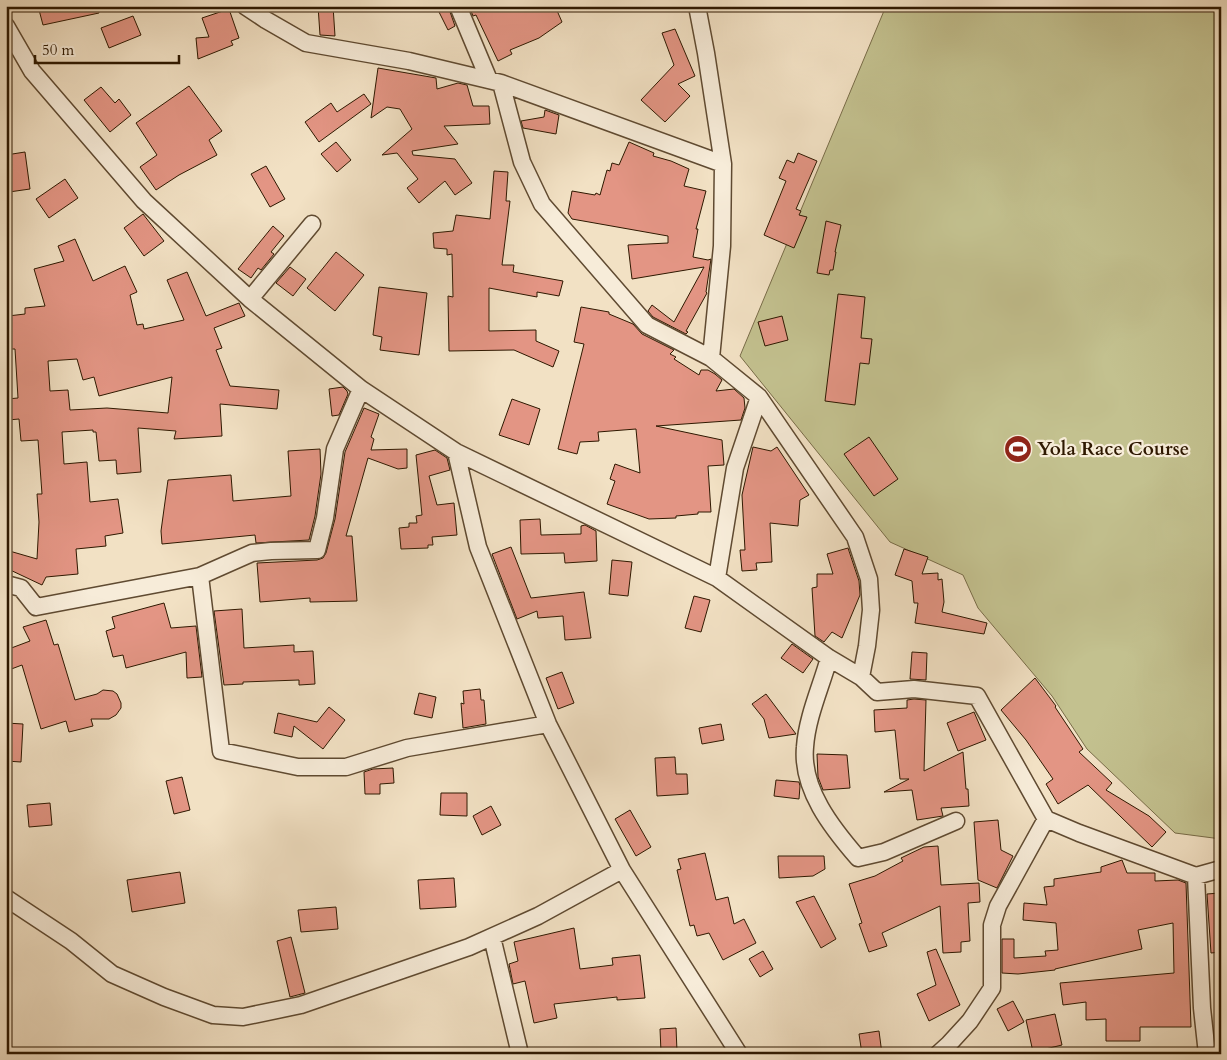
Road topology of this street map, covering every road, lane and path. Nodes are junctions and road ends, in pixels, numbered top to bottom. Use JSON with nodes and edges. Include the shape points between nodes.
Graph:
{"nodes":[{"id":1,"x":246,"y":6,"type":"edge"},
{"id":2,"x":458,"y":6,"type":"edge"},
{"id":3,"x":696,"y":6,"type":"edge"},
{"id":4,"x":6,"y":26,"type":"edge"},
{"id":5,"x":495,"y":81,"type":"junction"},
{"id":6,"x":722,"y":164,"type":"junction"},
{"id":7,"x":312,"y":224,"type":"dead end"},
{"id":8,"x":250,"y":299,"type":"junction"},
{"id":9,"x":711,"y":358,"type":"junction"},
{"id":10,"x":361,"y":389,"type":"junction"},
{"id":11,"x":759,"y":397,"type":"junction"},
{"id":12,"x":456,"y":452,"type":"junction"},
{"id":13,"x":200,"y":576,"type":"junction"},
{"id":14,"x":717,"y":578,"type":"junction"},
{"id":15,"x":6,"y":584,"type":"edge"},
{"id":16,"x":829,"y":658,"type":"junction"},
{"id":17,"x":861,"y":677,"type":"junction"},
{"id":18,"x":548,"y":724,"type":"junction"},
{"id":19,"x":1046,"y":819,"type":"junction"},
{"id":20,"x":956,"y":821,"type":"dead end"},
{"id":21,"x":1221,"y":869,"type":"edge"},
{"id":22,"x":622,"y":870,"type":"junction"},
{"id":23,"x":1196,"y":876,"type":"junction"},
{"id":24,"x":6,"y":898,"type":"edge"},
{"id":25,"x":492,"y":937,"type":"junction"},
{"id":26,"x":520,"y":1054,"type":"edge"},
{"id":27,"x":738,"y":1054,"type":"edge"},
{"id":28,"x":938,"y":1054,"type":"edge"},
{"id":29,"x":1207,"y":1054,"type":"edge"}],
"edges":[{"from":1,"to":5,"type":"street","via":[[306,43],[409,61]]},
{"from":2,"to":5,"type":"street"},
{"from":3,"to":6,"type":"street"},
{"from":4,"to":8,"type":"street","via":[[32,71],[144,202]]},
{"from":5,"to":6,"type":"street"},
{"from":5,"to":9,"type":"street","via":[[522,162],[542,204],[646,325]]},
{"from":6,"to":9,"type":"street","via":[[722,246]]},
{"from":7,"to":8,"type":"street"},
{"from":8,"to":10,"type":"street"},
{"from":9,"to":11,"type":"street"},
{"from":10,"to":12,"type":"street"},
{"from":10,"to":13,"type":"street","via":[[335,449],[317,550],[252,553]]},
{"from":11,"to":14,"type":"street","via":[[735,468]]},
{"from":11,"to":17,"type":"street","via":[[855,537],[869,579],[871,610]]},
{"from":12,"to":14,"type":"street"},
{"from":12,"to":18,"type":"street","via":[[478,547]]},
{"from":13,"to":15,"type":"street","via":[[36,606],[21,588]]},
{"from":13,"to":18,"type":"street","via":[[221,751],[298,767],[346,766],[407,748]]},
{"from":14,"to":16,"type":"street"},
{"from":16,"to":17,"type":"street"},
{"from":16,"to":20,"type":"street","via":[[804,748],[806,776],[816,800],[840,838],[858,858],[884,852]]},
{"from":17,"to":19,"type":"street","via":[[877,692],[914,690],[977,696]]},
{"from":18,"to":22,"type":"street"},
{"from":19,"to":23,"type":"street"},
{"from":19,"to":28,"type":"street","via":[[998,906],[992,925],[992,988],[970,1021]]},
{"from":21,"to":23,"type":"street"},
{"from":22,"to":25,"type":"street"},
{"from":22,"to":27,"type":"street"},
{"from":23,"to":29,"type":"street"},
{"from":24,"to":25,"type":"street","via":[[71,941],[112,974],[213,1015],[244,1017],[301,1005]]},
{"from":25,"to":26,"type":"street"}]}
